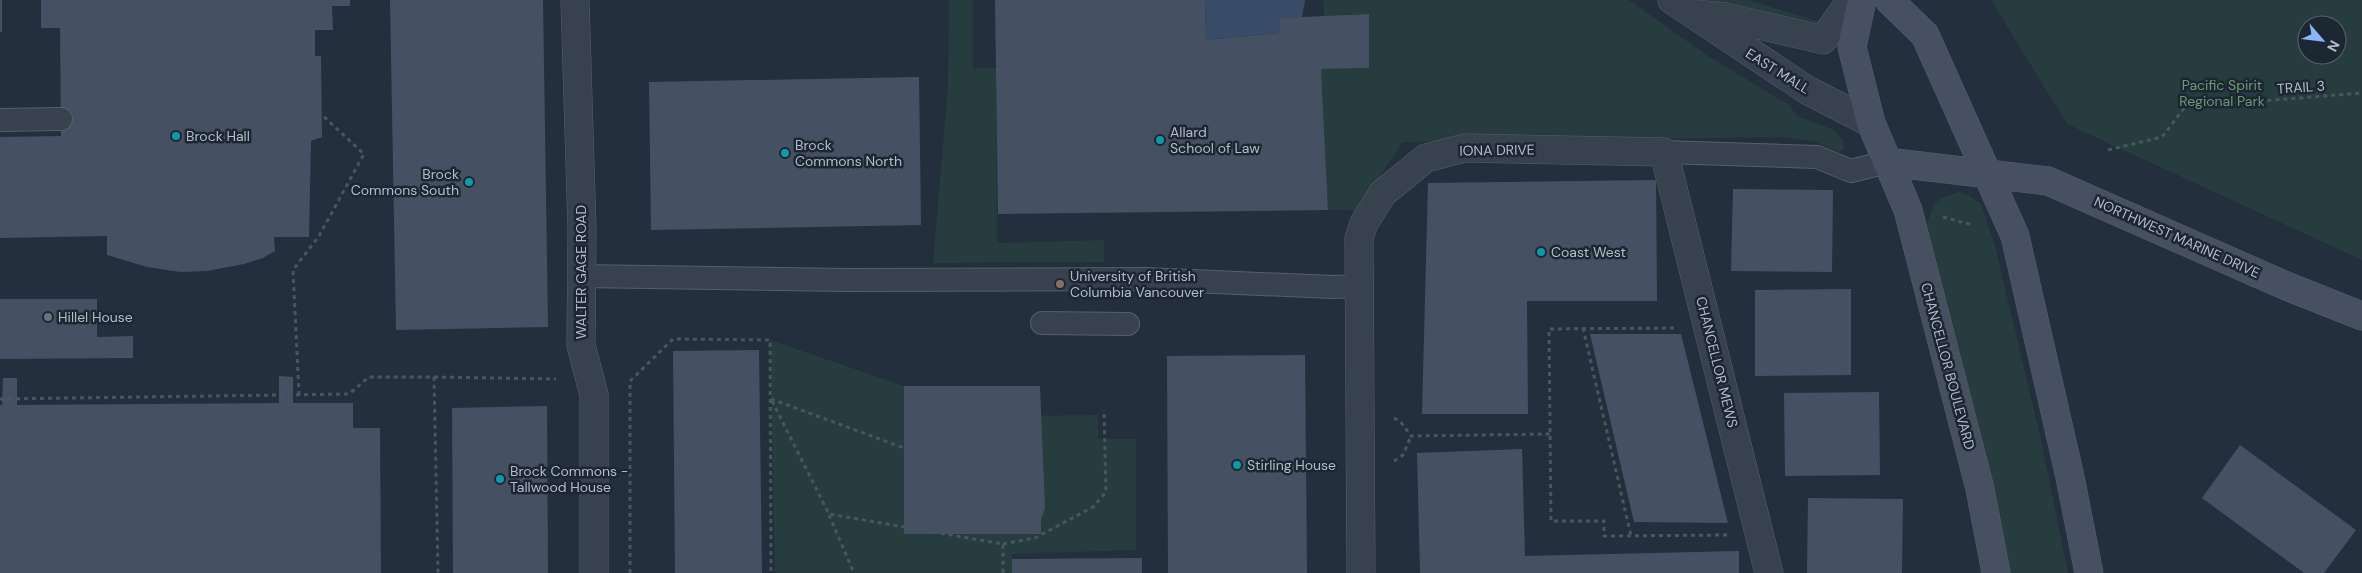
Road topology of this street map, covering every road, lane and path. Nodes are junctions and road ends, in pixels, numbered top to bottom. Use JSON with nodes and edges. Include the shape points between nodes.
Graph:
{"nodes":[{"id":1,"x":575,"y":0,"type":"edge"},
{"id":2,"x":1851,"y":0,"type":"edge"},
{"id":3,"x":1862,"y":0,"type":"edge"},
{"id":4,"x":1889,"y":0,"type":"edge"},
{"id":5,"x":1680,"y":6,"type":"edge"},
{"id":6,"x":2362,"y":93,"type":"edge"},
{"id":7,"x":322,"y":115,"type":"dead end"},
{"id":8,"x":0,"y":120,"type":"edge"},
{"id":9,"x":61,"y":120,"type":"dead end"},
{"id":10,"x":1871,"y":123,"type":"junction"},
{"id":11,"x":2108,"y":150,"type":"dead end"},
{"id":12,"x":1664,"y":152,"type":"junction"},
{"id":13,"x":1888,"y":162,"type":"junction"},
{"id":14,"x":1988,"y":173,"type":"junction"},
{"id":15,"x":1942,"y":216,"type":"dead end"},
{"id":16,"x":1978,"y":226,"type":"dead end"},
{"id":17,"x":581,"y":276,"type":"junction"},
{"id":18,"x":1359,"y":286,"type":"junction"},
{"id":19,"x":2362,"y":316,"type":"edge"},
{"id":20,"x":1042,"y":323,"type":"dead end"},
{"id":21,"x":1128,"y":324,"type":"dead end"},
{"id":22,"x":1708,"y":327,"type":"junction"},
{"id":23,"x":1583,"y":328,"type":"junction"},
{"id":24,"x":434,"y":377,"type":"junction"},
{"id":25,"x":588,"y":379,"type":"junction"},
{"id":26,"x":299,"y":395,"type":"junction"},
{"id":27,"x":0,"y":398,"type":"edge"},
{"id":28,"x":771,"y":399,"type":"junction"},
{"id":29,"x":1104,"y":410,"type":"dead end"},
{"id":30,"x":1393,"y":417,"type":"dead end"},
{"id":31,"x":1550,"y":434,"type":"junction"},
{"id":32,"x":1411,"y":436,"type":"junction"},
{"id":33,"x":904,"y":448,"type":"dead end"},
{"id":34,"x":1393,"y":461,"type":"dead end"},
{"id":35,"x":828,"y":514,"type":"junction"},
{"id":36,"x":1760,"y":535,"type":"junction"},
{"id":37,"x":1632,"y":536,"type":"junction"},
{"id":38,"x":1003,"y":544,"type":"junction"},
{"id":39,"x":438,"y":573,"type":"edge"},
{"id":40,"x":594,"y":573,"type":"edge"},
{"id":41,"x":630,"y":573,"type":"edge"},
{"id":42,"x":771,"y":573,"type":"edge"},
{"id":43,"x":854,"y":573,"type":"edge"},
{"id":44,"x":1003,"y":573,"type":"edge"},
{"id":45,"x":1361,"y":573,"type":"edge"},
{"id":46,"x":1769,"y":573,"type":"edge"},
{"id":47,"x":1996,"y":573,"type":"edge"},
{"id":48,"x":2090,"y":573,"type":"edge"}],
"edges":[{"from":1,"to":17,"type":"street","name":"WALTER GAGE ROAD"},
{"from":2,"to":5,"type":"street","name":"EAST MALL","via":[[1823,40]]},
{"from":3,"to":10,"type":"street","via":[[1852,46]]},
{"from":4,"to":14,"type":"street","via":[[1925,35]]},
{"from":5,"to":10,"type":"street","name":"EAST MALL","via":[[1807,90]]},
{"from":6,"to":11,"type":"path","name":"TRAIL 3","via":[[2185,107],[2162,137]]},
{"from":7,"to":26,"type":"path","via":[[364,154],[319,236],[293,270]]},
{"from":8,"to":9,"type":"lane"},
{"from":10,"to":13,"type":"street"},
{"from":12,"to":13,"type":"lane","name":"IONA DRIVE","via":[[1817,157],[1851,171]]},
{"from":12,"to":18,"type":"street","name":"IONA DRIVE","via":[[1465,148],[1426,158],[1383,193],[1364,224],[1359,238]]},
{"from":12,"to":22,"type":"street","name":"CHANCELLOR MEWS"},
{"from":13,"to":14,"type":"street","name":"NORTHWEST MARINE DRIVE"},
{"from":13,"to":47,"type":"street","name":"CHANCELLOR BOULEVARD","via":[[1908,210],[1980,489]]},
{"from":14,"to":19,"type":"street","name":"NORTHWEST MARINE DRIVE","via":[[2048,181]]},
{"from":14,"to":48,"type":"street","via":[[2015,236]]},
{"from":15,"to":16,"type":"path"},
{"from":17,"to":18,"type":"lane","via":[[849,280],[1144,279]]},
{"from":17,"to":25,"type":"street","name":"WALTER GAGE ROAD","via":[[581,345]]},
{"from":18,"to":45,"type":"street","name":"IONA DRIVE"},
{"from":20,"to":21,"type":"lane"},
{"from":22,"to":23,"type":"path"},
{"from":22,"to":36,"type":"street","name":"CHANCELLOR MEWS"},
{"from":23,"to":31,"type":"path","via":[[1549,329]]},
{"from":23,"to":37,"type":"path"},
{"from":24,"to":25,"type":"path"},
{"from":24,"to":26,"type":"path","via":[[369,377],[349,394]]},
{"from":24,"to":39,"type":"path"},
{"from":25,"to":40,"type":"street","name":"WALTER GAGE ROAD","via":[[594,395]]},
{"from":26,"to":27,"type":"path"},
{"from":28,"to":33,"type":"path"},
{"from":28,"to":35,"type":"path"},
{"from":28,"to":41,"type":"path","via":[[770,340],[673,339],[630,381]]},
{"from":28,"to":42,"type":"path"},
{"from":29,"to":38,"type":"path","via":[[1106,492],[1093,507],[1035,538]]},
{"from":30,"to":32,"type":"path"},
{"from":31,"to":32,"type":"path"},
{"from":31,"to":37,"type":"path","via":[[1550,521],[1604,521],[1604,536]]},
{"from":32,"to":34,"type":"path","via":[[1403,455]]},
{"from":35,"to":38,"type":"path"},
{"from":35,"to":43,"type":"path"},
{"from":36,"to":37,"type":"path"},
{"from":36,"to":46,"type":"street","name":"CHANCELLOR MEWS"},
{"from":38,"to":44,"type":"path"}]}
